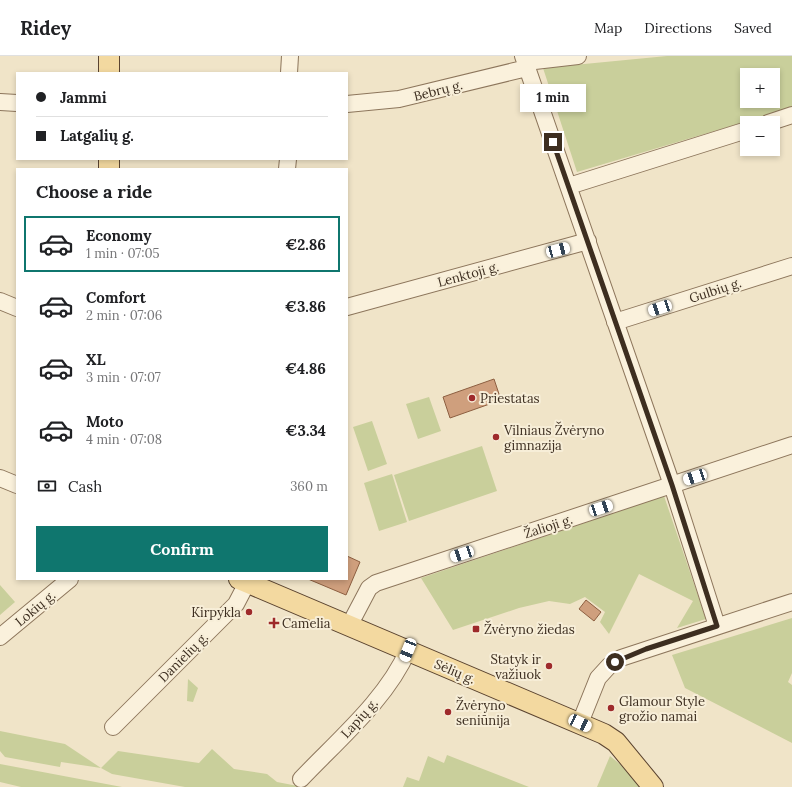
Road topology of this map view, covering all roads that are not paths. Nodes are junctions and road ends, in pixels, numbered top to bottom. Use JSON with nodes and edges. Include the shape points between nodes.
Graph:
{"nodes":[{"id":1,"x":109,"y":56,"type":"edge"},
{"id":2,"x":290,"y":56,"type":"edge"},
{"id":3,"x":578,"y":56,"type":"edge"},
{"id":4,"x":525,"y":62,"type":"edge"},
{"id":5,"x":109,"y":72,"type":"edge"},
{"id":6,"x":289,"y":72,"type":"edge"},
{"id":7,"x":0,"y":102,"type":"edge"},
{"id":8,"x":16,"y":103,"type":"edge"},
{"id":9,"x":348,"y":104,"type":"edge"},
{"id":10,"x":792,"y":115,"type":"edge"},
{"id":11,"x":780,"y":119,"type":"edge"},
{"id":12,"x":740,"y":132,"type":"edge"},
{"id":13,"x":569,"y":186,"type":"junction"},
{"id":14,"x":588,"y":241,"type":"junction"},
{"id":15,"x":792,"y":266,"type":"edge"},
{"id":16,"x":0,"y":301,"type":"edge"},
{"id":17,"x":348,"y":307,"type":"edge"},
{"id":18,"x":16,"y":308,"type":"edge"},
{"id":19,"x":616,"y":322,"type":"junction"},
{"id":20,"x":792,"y":445,"type":"edge"},
{"id":21,"x":0,"y":478,"type":"edge"},
{"id":22,"x":16,"y":485,"type":"edge"},
{"id":23,"x":672,"y":485,"type":"junction"},
{"id":24,"x":69,"y":580,"type":"edge"},
{"id":25,"x":243,"y":581,"type":"edge"},
{"id":26,"x":792,"y":602,"type":"edge"},
{"id":27,"x":349,"y":626,"type":"junction"},
{"id":28,"x":717,"y":626,"type":"junction"},
{"id":29,"x":0,"y":637,"type":"edge"},
{"id":30,"x":408,"y":650,"type":"junction"},
{"id":31,"x":580,"y":723,"type":"junction"},
{"id":32,"x":114,"y":728,"type":"dead end"},
{"id":33,"x":301,"y":779,"type":"dead end"},
{"id":34,"x":653,"y":787,"type":"edge"}],
"edges":[{"from":1,"to":5,"type":"main road"},
{"from":2,"to":6,"type":"street"},
{"from":3,"to":4,"type":"street","name":"Bebrų g."},
{"from":4,"to":9,"type":"street","name":"Bebrų g.","via":[[399,99]]},
{"from":4,"to":13,"type":"street"},
{"from":7,"to":8,"type":"street"},
{"from":10,"to":11,"type":"street"},
{"from":12,"to":13,"type":"street"},
{"from":13,"to":14,"type":"street"},
{"from":14,"to":17,"type":"street","name":"Lenktoji g."},
{"from":14,"to":19,"type":"street"},
{"from":15,"to":19,"type":"street","name":"Gulbių g."},
{"from":16,"to":18,"type":"street"},
{"from":19,"to":23,"type":"street"},
{"from":20,"to":23,"type":"street","name":"Žalioji g."},
{"from":21,"to":22,"type":"street"},
{"from":23,"to":27,"type":"street","name":"Žalioji g.","via":[[376,583],[369,588]]},
{"from":23,"to":28,"type":"street"},
{"from":24,"to":29,"type":"street","name":"Lokių g."},
{"from":25,"to":27,"type":"main road","name":"Sėlių g."},
{"from":25,"to":32,"type":"street","name":"Danielių g.","via":[[236,604]]},
{"from":26,"to":28,"type":"street"},
{"from":27,"to":30,"type":"main road","name":"Sėlių g."},
{"from":28,"to":31,"type":"street","via":[[621,658],[609,666],[594,685]]},
{"from":30,"to":31,"type":"main road","name":"Sėlių g."},
{"from":30,"to":33,"type":"street","name":"Lapių g.","via":[[378,697]]},
{"from":31,"to":34,"type":"main road","name":"Sėlių g.","via":[[616,742]]}]}
